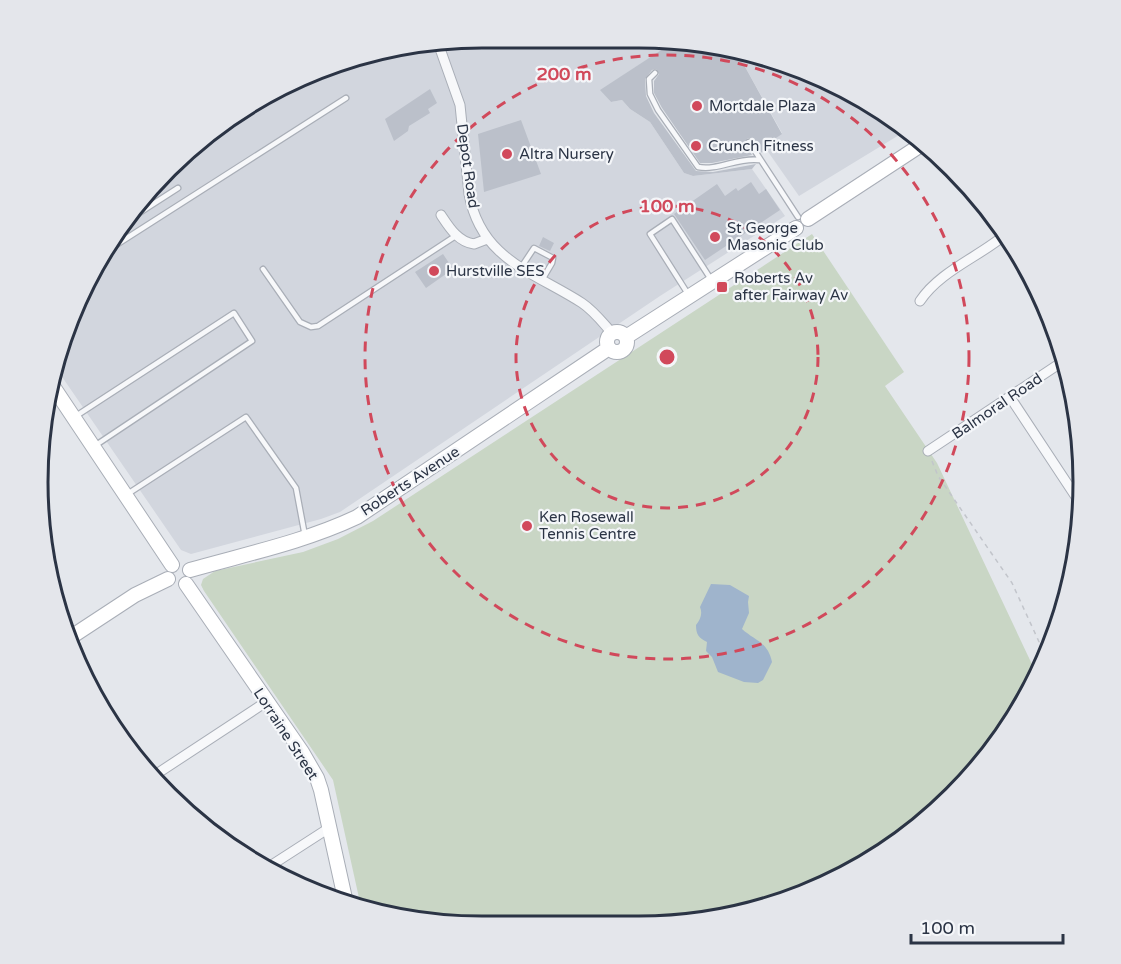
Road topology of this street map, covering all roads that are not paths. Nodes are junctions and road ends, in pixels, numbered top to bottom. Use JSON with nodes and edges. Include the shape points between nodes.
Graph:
{"nodes":[{"id":1,"x":441,"y":50,"type":"edge"},
{"id":2,"x":655,"y":73,"type":"dead end"},
{"id":3,"x":346,"y":98,"type":"dead end"},
{"id":4,"x":749,"y":142,"type":"dead end"},
{"id":5,"x":916,"y":148,"type":"edge"},
{"id":6,"x":759,"y":160,"type":"junction"},
{"id":7,"x":178,"y":188,"type":"dead end"},
{"id":8,"x":145,"y":209,"type":"edge"},
{"id":9,"x":441,"y":215,"type":"dead end"},
{"id":10,"x":801,"y":222,"type":"junction"},
{"id":11,"x":457,"y":235,"type":"junction"},
{"id":12,"x":487,"y":239,"type":"junction"},
{"id":13,"x":999,"y":239,"type":"edge"},
{"id":14,"x":120,"y":242,"type":"edge"},
{"id":15,"x":520,"y":268,"type":"junction"},
{"id":16,"x":263,"y":270,"type":"dead end"},
{"id":17,"x":542,"y":281,"type":"junction"},
{"id":18,"x":712,"y":281,"type":"junction"},
{"id":19,"x":690,"y":296,"type":"junction"},
{"id":20,"x":920,"y":301,"type":"dead end"},
{"id":21,"x":612,"y":333,"type":"junction"},
{"id":22,"x":626,"y":337,"type":"junction"},
{"id":23,"x":609,"y":348,"type":"junction"},
{"id":24,"x":1057,"y":366,"type":"edge"},
{"id":25,"x":57,"y":393,"type":"edge"},
{"id":26,"x":1010,"y":397,"type":"junction"},
{"id":27,"x":74,"y":418,"type":"junction"},
{"id":28,"x":93,"y":446,"type":"junction"},
{"id":29,"x":928,"y":451,"type":"road end"},
{"id":30,"x":1073,"y":492,"type":"edge"},
{"id":31,"x":126,"y":495,"type":"junction"},
{"id":32,"x":306,"y":538,"type":"junction"},
{"id":33,"x":172,"y":565,"type":"junction"},
{"id":34,"x":188,"y":577,"type":"junction"},
{"id":35,"x":168,"y":579,"type":"junction"},
{"id":36,"x":76,"y":634,"type":"edge"},
{"id":37,"x":266,"y":702,"type":"junction"},
{"id":38,"x":160,"y":772,"type":"edge"},
{"id":39,"x":329,"y":828,"type":"junction"},
{"id":40,"x":275,"y":863,"type":"edge"},
{"id":41,"x":343,"y":893,"type":"edge"}],
"edges":[{"from":1,"to":12,"type":"street","name":"Depot Road","via":[[460,105],[471,205]]},
{"from":2,"to":6,"type":"lane","via":[[649,79],[650,94],[698,167],[748,158]]},
{"from":3,"to":14,"type":"lane"},
{"from":4,"to":6,"type":"lane"},
{"from":5,"to":10,"type":"street","name":"Roberts Avenue"},
{"from":6,"to":10,"type":"lane"},
{"from":7,"to":8,"type":"lane"},
{"from":9,"to":11,"type":"street"},
{"from":10,"to":18,"type":"street","name":"Roberts Avenue"},
{"from":11,"to":12,"type":"street","via":[[470,244]]},
{"from":11,"to":16,"type":"lane","via":[[318,326],[300,322]]},
{"from":12,"to":15,"type":"street","name":"Depot Road"},
{"from":13,"to":20,"type":"street","via":[[941,279]]},
{"from":15,"to":17,"type":"street","name":"Depot Road"},
{"from":15,"to":17,"type":"lane","via":[[534,248],[549,254],[552,263]]},
{"from":17,"to":21,"type":"street","name":"Depot Road","via":[[584,305]]},
{"from":18,"to":19,"type":"street","name":"Roberts Avenue"},
{"from":18,"to":19,"type":"lane","via":[[672,219],[650,234]]},
{"from":19,"to":22,"type":"street","name":"Roberts Avenue"},
{"from":21,"to":22,"type":"street"},
{"from":21,"to":23,"type":"street","via":[[607,342]]},
{"from":22,"to":23,"type":"street","name":"Roberts Avenue","via":[[627,344],[621,351]]},
{"from":23,"to":32,"type":"street","name":"Roberts Avenue","via":[[357,517]]},
{"from":24,"to":26,"type":"street","name":"Balmoral Road"},
{"from":25,"to":27,"type":"street"},
{"from":26,"to":29,"type":"street","name":"Balmoral Road"},
{"from":26,"to":30,"type":"street"},
{"from":27,"to":28,"type":"street"},
{"from":27,"to":28,"type":"lane","via":[[234,313],[252,341]]},
{"from":28,"to":31,"type":"street"},
{"from":31,"to":32,"type":"lane","via":[[246,417],[296,488]]},
{"from":31,"to":33,"type":"street"},
{"from":32,"to":34,"type":"street","name":"Roberts Avenue"},
{"from":33,"to":34,"type":"street","via":[[182,563]]},
{"from":33,"to":35,"type":"street"},
{"from":34,"to":35,"type":"street","via":[[176,585]]},
{"from":34,"to":37,"type":"street","name":"Lorraine Street"},
{"from":35,"to":36,"type":"street","via":[[135,595]]},
{"from":37,"to":38,"type":"street"},
{"from":37,"to":39,"type":"street","name":"Lorraine Street","via":[[317,778]]},
{"from":39,"to":40,"type":"street"},
{"from":39,"to":41,"type":"street","name":"Lorraine Street"}]}
